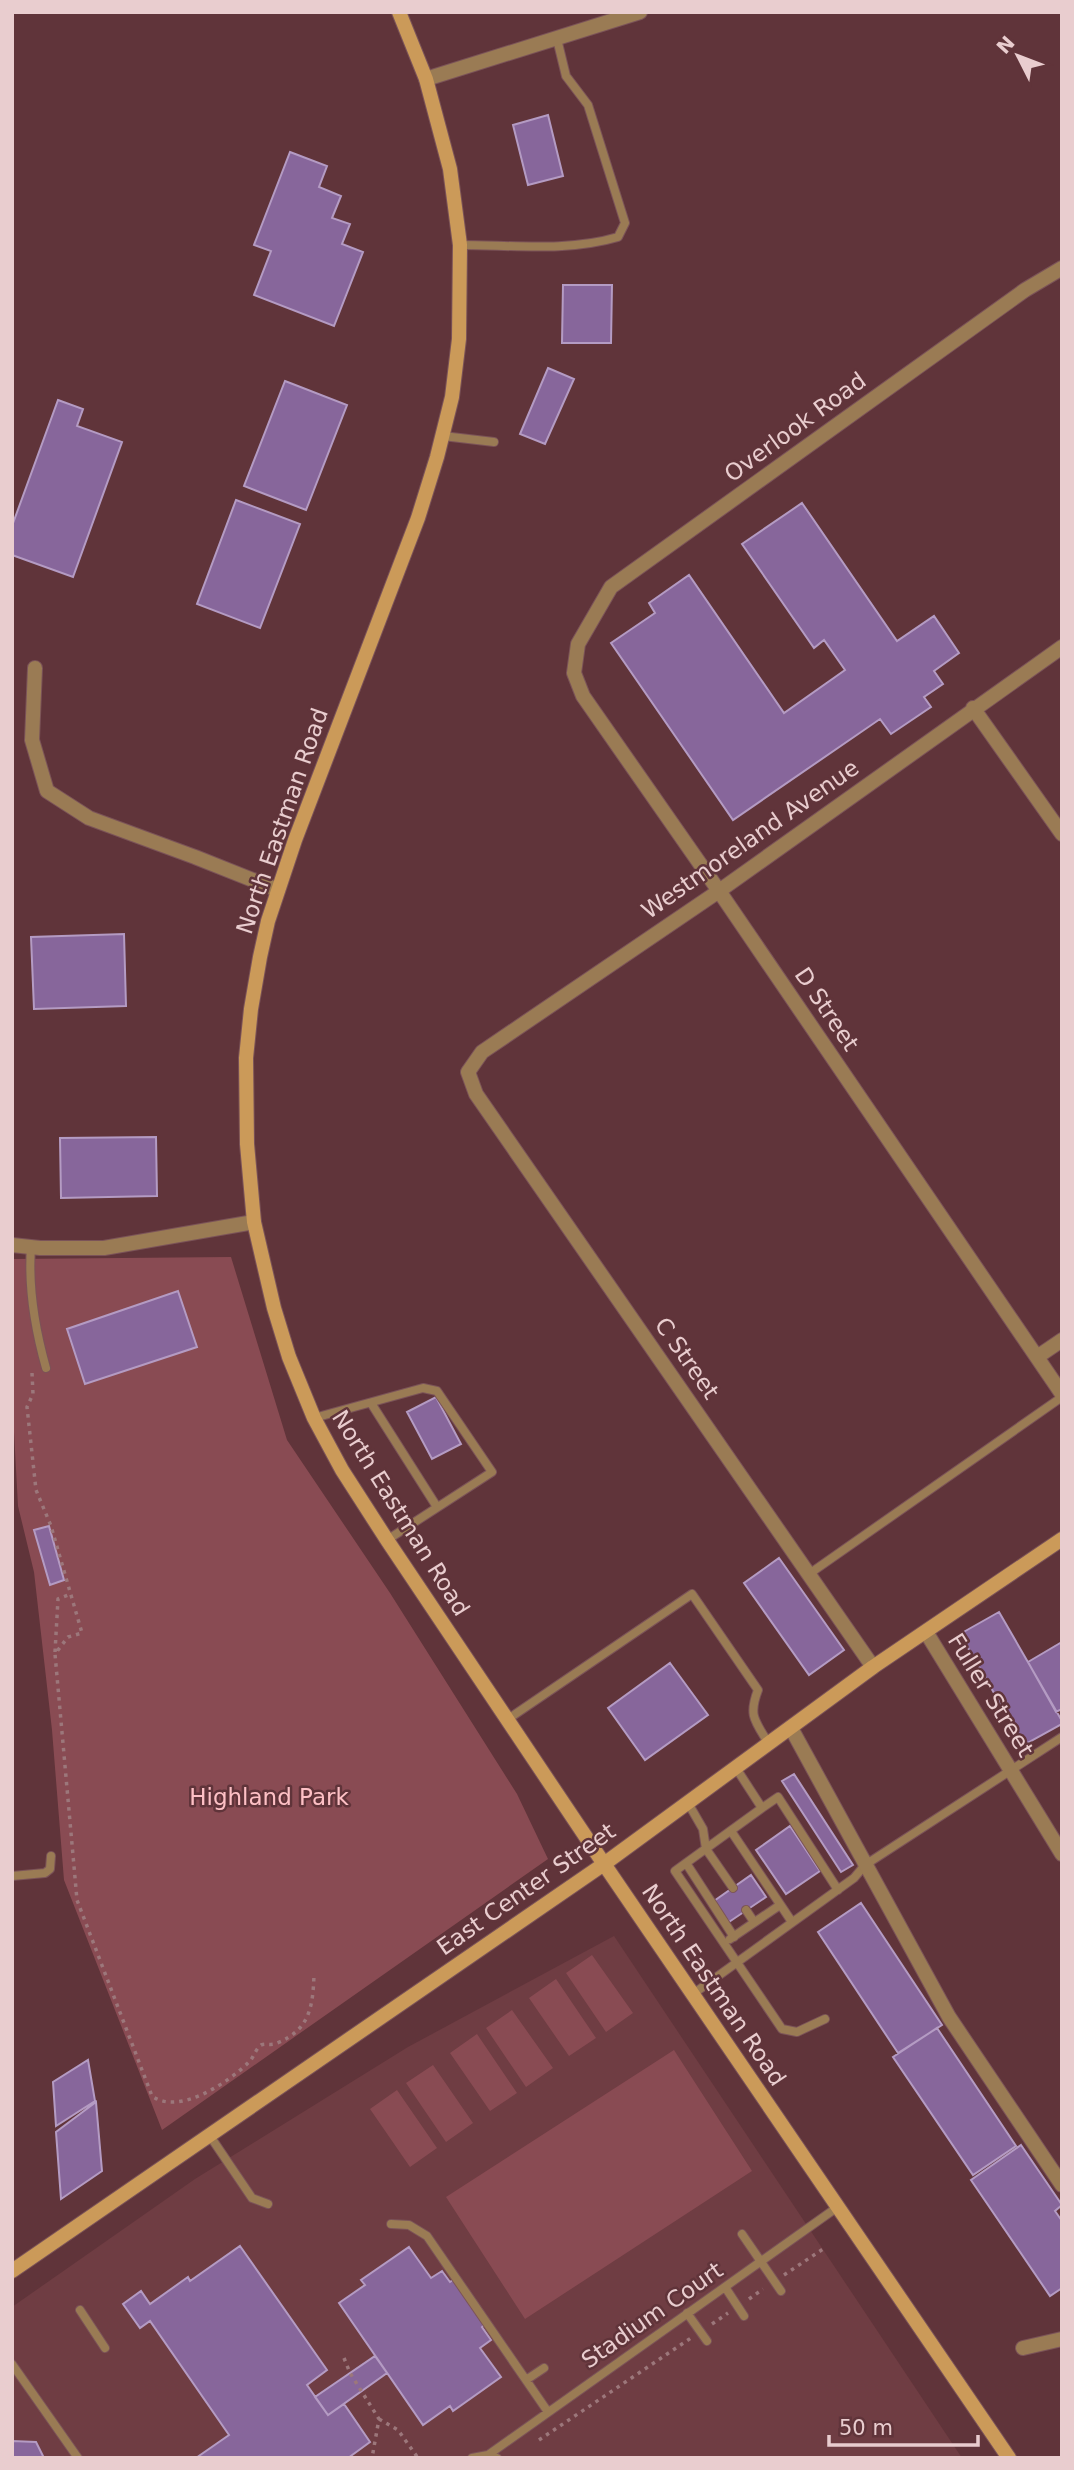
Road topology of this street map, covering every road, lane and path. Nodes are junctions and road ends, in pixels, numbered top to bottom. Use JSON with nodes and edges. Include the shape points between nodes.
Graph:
{"nodes":[{"id":1,"x":399,"y":12,"type":"edge"},
{"id":2,"x":640,"y":12,"type":"edge"},
{"id":3,"x":557,"y":39,"type":"junction"},
{"id":4,"x":426,"y":79,"type":"junction"},
{"id":5,"x":460,"y":244,"type":"junction"},
{"id":6,"x":1059,"y":275,"type":"edge"},
{"id":7,"x":443,"y":436,"type":"junction"},
{"id":8,"x":494,"y":442,"type":"dead end"},
{"id":9,"x":578,"y":644,"type":"joint"},
{"id":10,"x":1062,"y":647,"type":"edge"},
{"id":11,"x":35,"y":668,"type":"dead end"},
{"id":12,"x":974,"y":708,"type":"junction"},
{"id":13,"x":1062,"y":834,"type":"edge"},
{"id":14,"x":278,"y":890,"type":"junction"},
{"id":15,"x":719,"y":891,"type":"junction"},
{"id":16,"x":468,"y":1072,"type":"joint"},
{"id":17,"x":254,"y":1222,"type":"junction"},
{"id":18,"x":12,"y":1245,"type":"edge"},
{"id":19,"x":31,"y":1247,"type":"junction"},
{"id":20,"x":1062,"y":1340,"type":"edge"},
{"id":21,"x":41,"y":1351,"type":"junction"},
{"id":22,"x":1037,"y":1357,"type":"junction"},
{"id":23,"x":46,"y":1368,"type":"dead end"},
{"id":24,"x":1062,"y":1396,"type":"edge"},
{"id":25,"x":371,"y":1403,"type":"junction"},
{"id":26,"x":314,"y":1418,"type":"junction"},
{"id":27,"x":437,"y":1507,"type":"junction"},
{"id":28,"x":387,"y":1540,"type":"junction"},
{"id":29,"x":1059,"y":1545,"type":"edge"},
{"id":30,"x":808,"y":1574,"type":"junction"},
{"id":31,"x":71,"y":1594,"type":"junction"},
{"id":32,"x":926,"y":1632,"type":"junction"},
{"id":33,"x":55,"y":1654,"type":"junction"},
{"id":34,"x":873,"y":1667,"type":"junction"},
{"id":35,"x":508,"y":1719,"type":"junction"},
{"id":36,"x":791,"y":1728,"type":"junction"},
{"id":37,"x":1062,"y":1737,"type":"edge"},
{"id":38,"x":769,"y":1744,"type":"junction"},
{"id":39,"x":736,"y":1768,"type":"junction"},
{"id":40,"x":1011,"y":1771,"type":"junction"},
{"id":41,"x":688,"y":1803,"type":"junction"},
{"id":42,"x":762,"y":1808,"type":"junction"},
{"id":43,"x":731,"y":1831,"type":"junction"},
{"id":44,"x":706,"y":1849,"type":"junction"},
{"id":45,"x":1062,"y":1854,"type":"edge"},
{"id":46,"x":51,"y":1856,"type":"dead end"},
{"id":47,"x":686,"y":1863,"type":"junction"},
{"id":48,"x":604,"y":1864,"type":"junction"},
{"id":49,"x":865,"y":1865,"type":"junction"},
{"id":50,"x":12,"y":1876,"type":"edge"},
{"id":51,"x":733,"y":1888,"type":"dead end"},
{"id":52,"x":838,"y":1890,"type":"junction"},
{"id":53,"x":780,"y":1905,"type":"junction"},
{"id":54,"x":746,"y":1910,"type":"dead end"},
{"id":55,"x":792,"y":1922,"type":"junction"},
{"id":56,"x":754,"y":1923,"type":"junction"},
{"id":57,"x":734,"y":1937,"type":"junction"},
{"id":58,"x":725,"y":1943,"type":"junction"},
{"id":59,"x":738,"y":1962,"type":"junction"},
{"id":60,"x":314,"y":1974,"type":"dead end"},
{"id":61,"x":693,"y":1994,"type":"junction"},
{"id":62,"x":825,"y":2019,"type":"dead end"},
{"id":63,"x":210,"y":2136,"type":"junction"},
{"id":64,"x":1062,"y":2185,"type":"edge"},
{"id":65,"x":268,"y":2204,"type":"dead end"},
{"id":66,"x":839,"y":2206,"type":"junction"},
{"id":67,"x":391,"y":2224,"type":"dead end"},
{"id":68,"x":742,"y":2234,"type":"dead end"},
{"id":69,"x":823,"y":2249,"type":"dead end"},
{"id":70,"x":761,"y":2261,"type":"junction"},
{"id":71,"x":12,"y":2272,"type":"edge"},
{"id":72,"x":774,"y":2282,"type":"junction"},
{"id":73,"x":725,"y":2287,"type":"junction"},
{"id":74,"x":781,"y":2291,"type":"dead end"},
{"id":75,"x":738,"y":2306,"type":"junction"},
{"id":76,"x":80,"y":2310,"type":"dead end"},
{"id":77,"x":687,"y":2313,"type":"junction"},
{"id":78,"x":744,"y":2316,"type":"dead end"},
{"id":79,"x":700,"y":2332,"type":"junction"},
{"id":80,"x":1062,"y":2339,"type":"edge"},
{"id":81,"x":706,"y":2341,"type":"dead end"},
{"id":82,"x":105,"y":2348,"type":"dead end"},
{"id":83,"x":1023,"y":2348,"type":"dead end"},
{"id":84,"x":344,"y":2358,"type":"dead end"},
{"id":85,"x":12,"y":2364,"type":"edge"},
{"id":86,"x":544,"y":2368,"type":"dead end"},
{"id":87,"x":526,"y":2380,"type":"junction"},
{"id":88,"x":548,"y":2412,"type":"junction"},
{"id":89,"x":379,"y":2419,"type":"junction"},
{"id":90,"x":539,"y":2440,"type":"dead end"},
{"id":91,"x":493,"y":2456,"type":"edge"},
{"id":92,"x":78,"y":2458,"type":"edge"},
{"id":93,"x":372,"y":2458,"type":"edge"},
{"id":94,"x":418,"y":2458,"type":"edge"},
{"id":95,"x":472,"y":2458,"type":"edge"},
{"id":96,"x":1009,"y":2458,"type":"edge"}],
"edges":[{"from":1,"to":4,"type":"main road","name":"North Eastman Road"},
{"from":2,"to":3,"type":"street"},
{"from":3,"to":4,"type":"street"},
{"from":3,"to":5,"type":"lane","via":[[566,76],[588,105],[625,223],[618,237],[600,243]]},
{"from":4,"to":5,"type":"main road","name":"North Eastman Road","via":[[450,169]]},
{"from":5,"to":7,"type":"main road","name":"North Eastman Road","via":[[459,339]]},
{"from":6,"to":9,"type":"street","name":"Overlook Road","via":[[1025,290],[611,587]]},
{"from":7,"to":8,"type":"lane"},
{"from":7,"to":14,"type":"main road","name":"North Eastman Road","via":[[418,518]]},
{"from":9,"to":15,"type":"street","name":"D Street","via":[[574,673],[583,696]]},
{"from":10,"to":12,"type":"street","name":"Westmoreland Avenue"},
{"from":11,"to":14,"type":"street","via":[[32,740],[47,791],[89,818]]},
{"from":12,"to":13,"type":"street"},
{"from":12,"to":15,"type":"street","name":"Westmoreland Avenue"},
{"from":14,"to":17,"type":"main road","name":"North Eastman Road","via":[[260,957],[246,1058]]},
{"from":15,"to":16,"type":"street","name":"Westmoreland Avenue","via":[[482,1052]]},
{"from":15,"to":22,"type":"street","name":"D Street"},
{"from":16,"to":30,"type":"street","name":"C Street","via":[[476,1094]]},
{"from":17,"to":19,"type":"street","via":[[104,1248]]},
{"from":17,"to":26,"type":"main road","name":"North Eastman Road","via":[[289,1357]]},
{"from":18,"to":19,"type":"street"},
{"from":19,"to":21,"type":"lane","via":[[31,1289]]},
{"from":20,"to":22,"type":"street"},
{"from":21,"to":23,"type":"lane"},
{"from":21,"to":31,"type":"path","via":[[32,1353],[33,1394],[27,1407],[36,1490]]},
{"from":22,"to":24,"type":"street","name":"D Street"},
{"from":24,"to":30,"type":"lane"},
{"from":25,"to":26,"type":"lane"},
{"from":25,"to":27,"type":"lane"},
{"from":25,"to":27,"type":"lane","via":[[423,1388],[437,1391],[492,1472]]},
{"from":26,"to":28,"type":"main road","name":"North Eastman Road"},
{"from":27,"to":28,"type":"lane"},
{"from":28,"to":35,"type":"main road","name":"North Eastman Road"},
{"from":29,"to":32,"type":"main road","name":"East Center Street"},
{"from":30,"to":34,"type":"street","name":"C Street"},
{"from":31,"to":33,"type":"path","via":[[58,1599]]},
{"from":31,"to":33,"type":"path","via":[[82,1633],[68,1637]]},
{"from":32,"to":34,"type":"main road","name":"East Center Street"},
{"from":32,"to":40,"type":"street","name":"Fuller Street"},
{"from":33,"to":60,"type":"path","via":[[76,1896],[152,2096],[168,2103],[191,2099],[247,2064],[261,2045],[276,2044],[304,2024],[312,2008]]},
{"from":34,"to":36,"type":"main road","name":"East Center Street"},
{"from":35,"to":38,"type":"lane","via":[[692,1594],[758,1690],[752,1715]]},
{"from":35,"to":48,"type":"main road","name":"North Eastman Road"},
{"from":36,"to":38,"type":"main road","name":"East Center Street"},
{"from":36,"to":49,"type":"street"},
{"from":37,"to":40,"type":"lane"},
{"from":38,"to":39,"type":"main road","name":"East Center Street"},
{"from":39,"to":41,"type":"main road","name":"East Center Street"},
{"from":39,"to":42,"type":"lane"},
{"from":40,"to":45,"type":"street","name":"Fuller Street"},
{"from":40,"to":49,"type":"lane"},
{"from":41,"to":44,"type":"lane","via":[[704,1829]]},
{"from":41,"to":48,"type":"main road","name":"East Center Street"},
{"from":42,"to":43,"type":"lane"},
{"from":42,"to":52,"type":"lane","via":[[778,1797]]},
{"from":43,"to":44,"type":"lane"},
{"from":43,"to":53,"type":"lane"},
{"from":44,"to":47,"type":"lane"},
{"from":44,"to":51,"type":"lane"},
{"from":46,"to":50,"type":"lane","via":[[45,1873]]},
{"from":47,"to":57,"type":"lane"},
{"from":47,"to":58,"type":"lane","via":[[675,1871]]},
{"from":48,"to":61,"type":"main road","name":"North Eastman Road"},
{"from":48,"to":63,"type":"main road","name":"East Center Street"},
{"from":49,"to":52,"type":"lane"},
{"from":49,"to":64,"type":"street","via":[[949,2017]]},
{"from":52,"to":55,"type":"lane"},
{"from":53,"to":55,"type":"lane"},
{"from":53,"to":56,"type":"lane"},
{"from":54,"to":56,"type":"lane"},
{"from":55,"to":59,"type":"lane"},
{"from":56,"to":57,"type":"lane"},
{"from":57,"to":58,"type":"lane"},
{"from":58,"to":59,"type":"lane"},
{"from":59,"to":61,"type":"lane"},
{"from":59,"to":62,"type":"lane","via":[[782,2029],[797,2032]]},
{"from":61,"to":66,"type":"main road","name":"North Eastman Road"},
{"from":63,"to":65,"type":"lane","via":[[252,2198]]},
{"from":63,"to":71,"type":"main road","name":"East Center Street"},
{"from":66,"to":70,"type":"lane","name":"Stadium Court"},
{"from":66,"to":96,"type":"main road","name":"North Eastman Road"},
{"from":67,"to":87,"type":"lane","via":[[409,2225],[427,2236]]},
{"from":68,"to":70,"type":"lane"},
{"from":69,"to":72,"type":"path"},
{"from":70,"to":72,"type":"lane"},
{"from":70,"to":73,"type":"lane","name":"Stadium Court"},
{"from":72,"to":74,"type":"lane"},
{"from":72,"to":75,"type":"path"},
{"from":73,"to":75,"type":"lane"},
{"from":73,"to":77,"type":"lane","name":"Stadium Court"},
{"from":75,"to":78,"type":"lane"},
{"from":75,"to":79,"type":"path"},
{"from":76,"to":82,"type":"lane"},
{"from":77,"to":79,"type":"lane"},
{"from":77,"to":88,"type":"lane","name":"Stadium Court"},
{"from":79,"to":81,"type":"lane"},
{"from":79,"to":90,"type":"path"},
{"from":80,"to":83,"type":"street"},
{"from":84,"to":89,"type":"path"},
{"from":85,"to":92,"type":"lane"},
{"from":86,"to":87,"type":"lane"},
{"from":87,"to":88,"type":"lane"},
{"from":88,"to":91,"type":"lane","name":"Stadium Court"},
{"from":89,"to":93,"type":"path"},
{"from":89,"to":94,"type":"path","via":[[398,2430]]},
{"from":91,"to":95,"type":"lane","name":"Stadium Court"}]}
